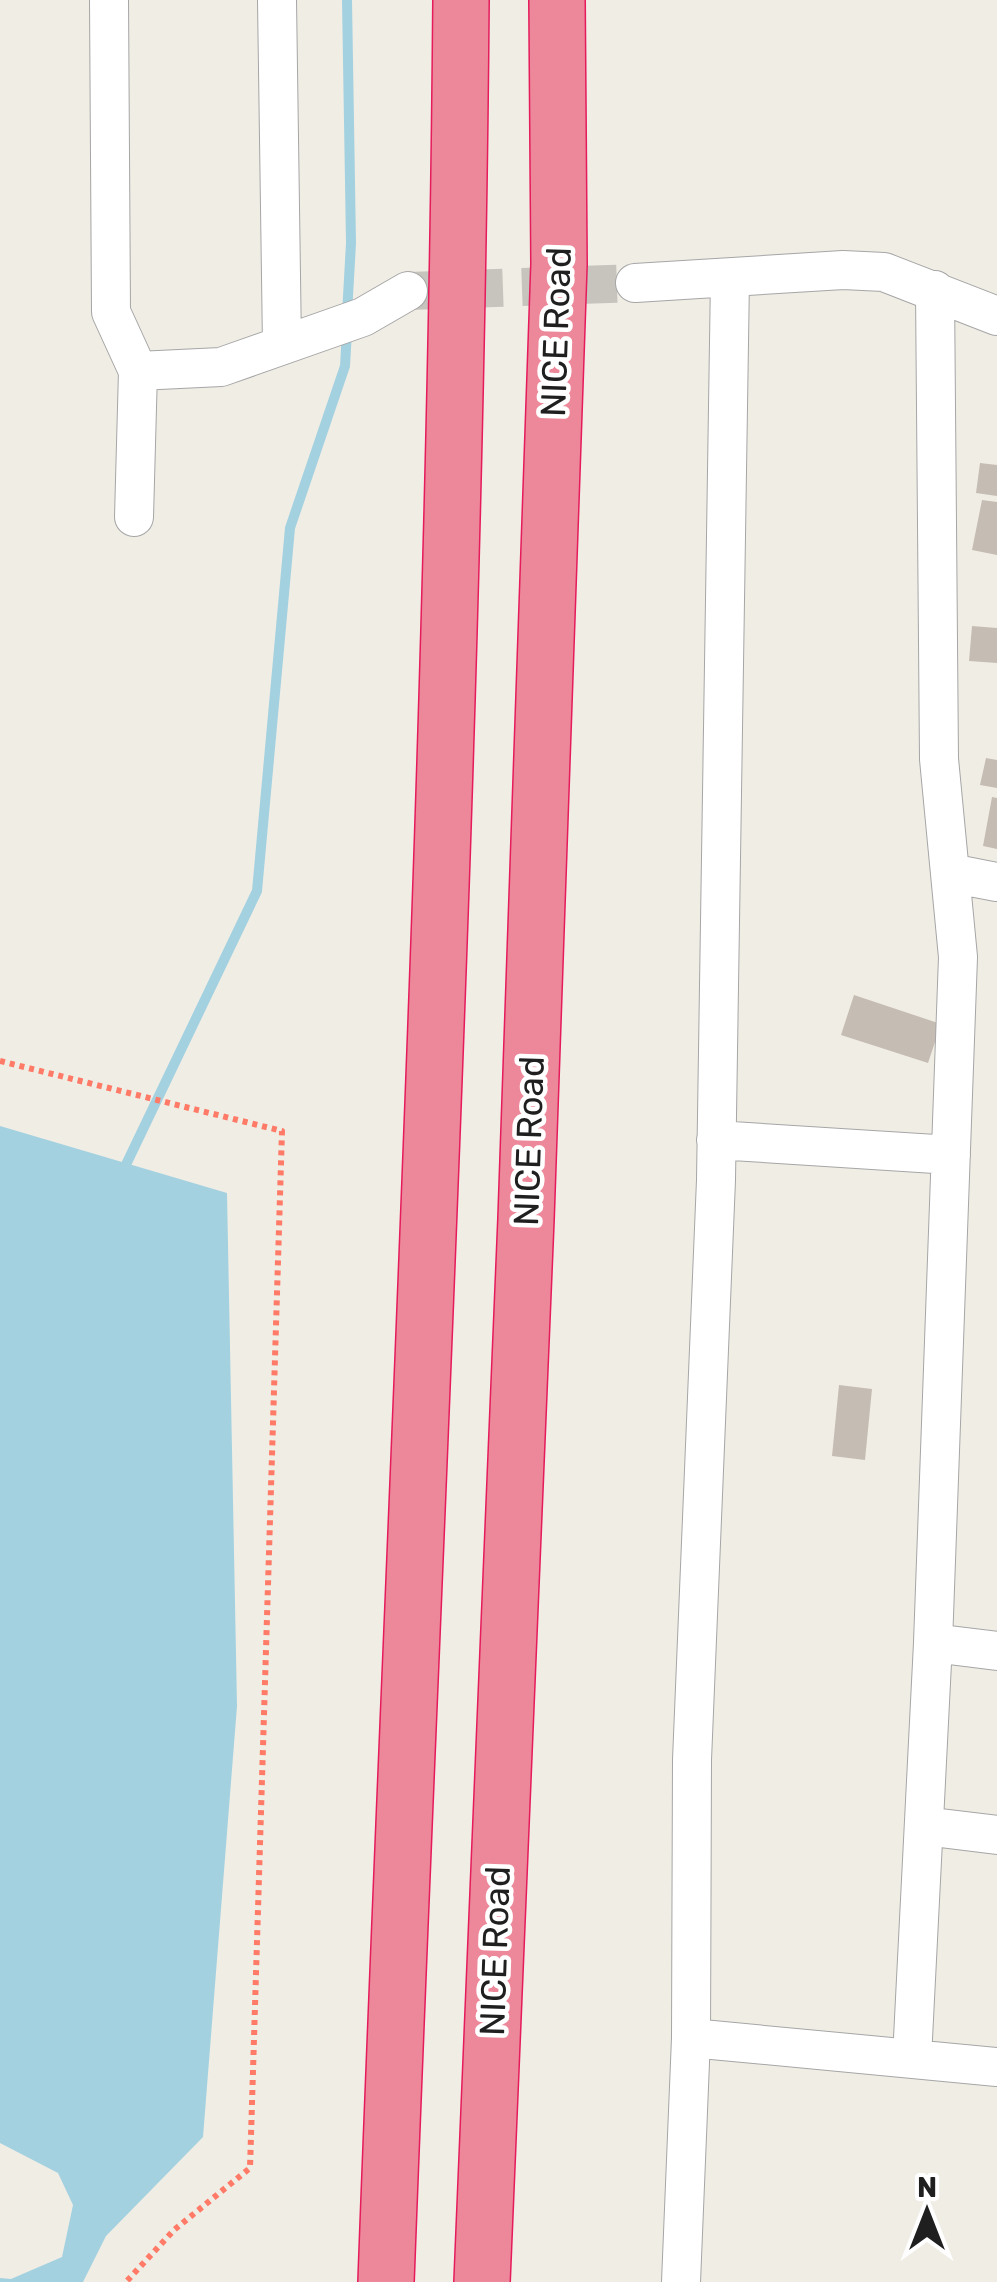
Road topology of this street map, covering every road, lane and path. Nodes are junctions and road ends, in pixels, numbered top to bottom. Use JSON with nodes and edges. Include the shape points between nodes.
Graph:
{"nodes":[{"id":1,"x":109,"y":0,"type":"edge"},
{"id":2,"x":277,"y":0,"type":"edge"},
{"id":3,"x":461,"y":0,"type":"edge"},
{"id":4,"x":558,"y":0,"type":"edge"},
{"id":5,"x":730,"y":278,"type":"junction"},
{"id":6,"x":635,"y":284,"type":"tunnel mouth"},
{"id":7,"x":934,"y":290,"type":"junction"},
{"id":8,"x":408,"y":291,"type":"tunnel mouth"},
{"id":9,"x":997,"y":316,"type":"edge"},
{"id":10,"x":282,"y":345,"type":"junction"},
{"id":11,"x":138,"y":370,"type":"junction"},
{"id":12,"x":134,"y":518,"type":"dead end"},
{"id":13,"x":950,"y":873,"type":"junction"},
{"id":14,"x":997,"y":882,"type":"edge"},
{"id":15,"x":0,"y":1061,"type":"edge"},
{"id":16,"x":716,"y":1140,"type":"junction"},
{"id":17,"x":952,"y":1155,"type":"junction"},
{"id":18,"x":934,"y":1644,"type":"junction"},
{"id":19,"x":997,"y":1651,"type":"edge"},
{"id":20,"x":924,"y":1826,"type":"junction"},
{"id":21,"x":997,"y":1835,"type":"edge"},
{"id":22,"x":692,"y":2038,"type":"junction"},
{"id":23,"x":912,"y":2058,"type":"junction"},
{"id":24,"x":997,"y":2067,"type":"edge"},
{"id":25,"x":126,"y":2282,"type":"edge"},
{"id":26,"x":386,"y":2282,"type":"edge"},
{"id":27,"x":482,"y":2282,"type":"edge"},
{"id":28,"x":680,"y":2282,"type":"edge"}],
"edges":[{"from":1,"to":11,"type":"street","via":[[111,312]]},
{"from":2,"to":10,"type":"street"},
{"from":3,"to":26,"type":"highway","via":[[458,316],[433,1100]]},
{"from":4,"to":27,"type":"highway","name":"NICE Road","via":[[559,264]]},
{"from":5,"to":6,"type":"street"},
{"from":5,"to":7,"type":"street","via":[[884,272]]},
{"from":5,"to":16,"type":"street"},
{"from":7,"to":9,"type":"street"},
{"from":7,"to":13,"type":"street","via":[[939,759]]},
{"from":8,"to":10,"type":"street"},
{"from":10,"to":11,"type":"street","via":[[220,366]]},
{"from":11,"to":12,"type":"street"},
{"from":13,"to":14,"type":"street"},
{"from":13,"to":17,"type":"street","via":[[958,957]]},
{"from":15,"to":25,"type":"path","via":[[282,1130],[250,2168],[174,2230]]},
{"from":16,"to":17,"type":"street"},
{"from":16,"to":22,"type":"street","via":[[692,1760]]},
{"from":17,"to":18,"type":"street"},
{"from":18,"to":19,"type":"street"},
{"from":18,"to":20,"type":"street"},
{"from":20,"to":21,"type":"street"},
{"from":20,"to":23,"type":"street"},
{"from":22,"to":23,"type":"street"},
{"from":22,"to":28,"type":"street"},
{"from":23,"to":24,"type":"street"}]}
